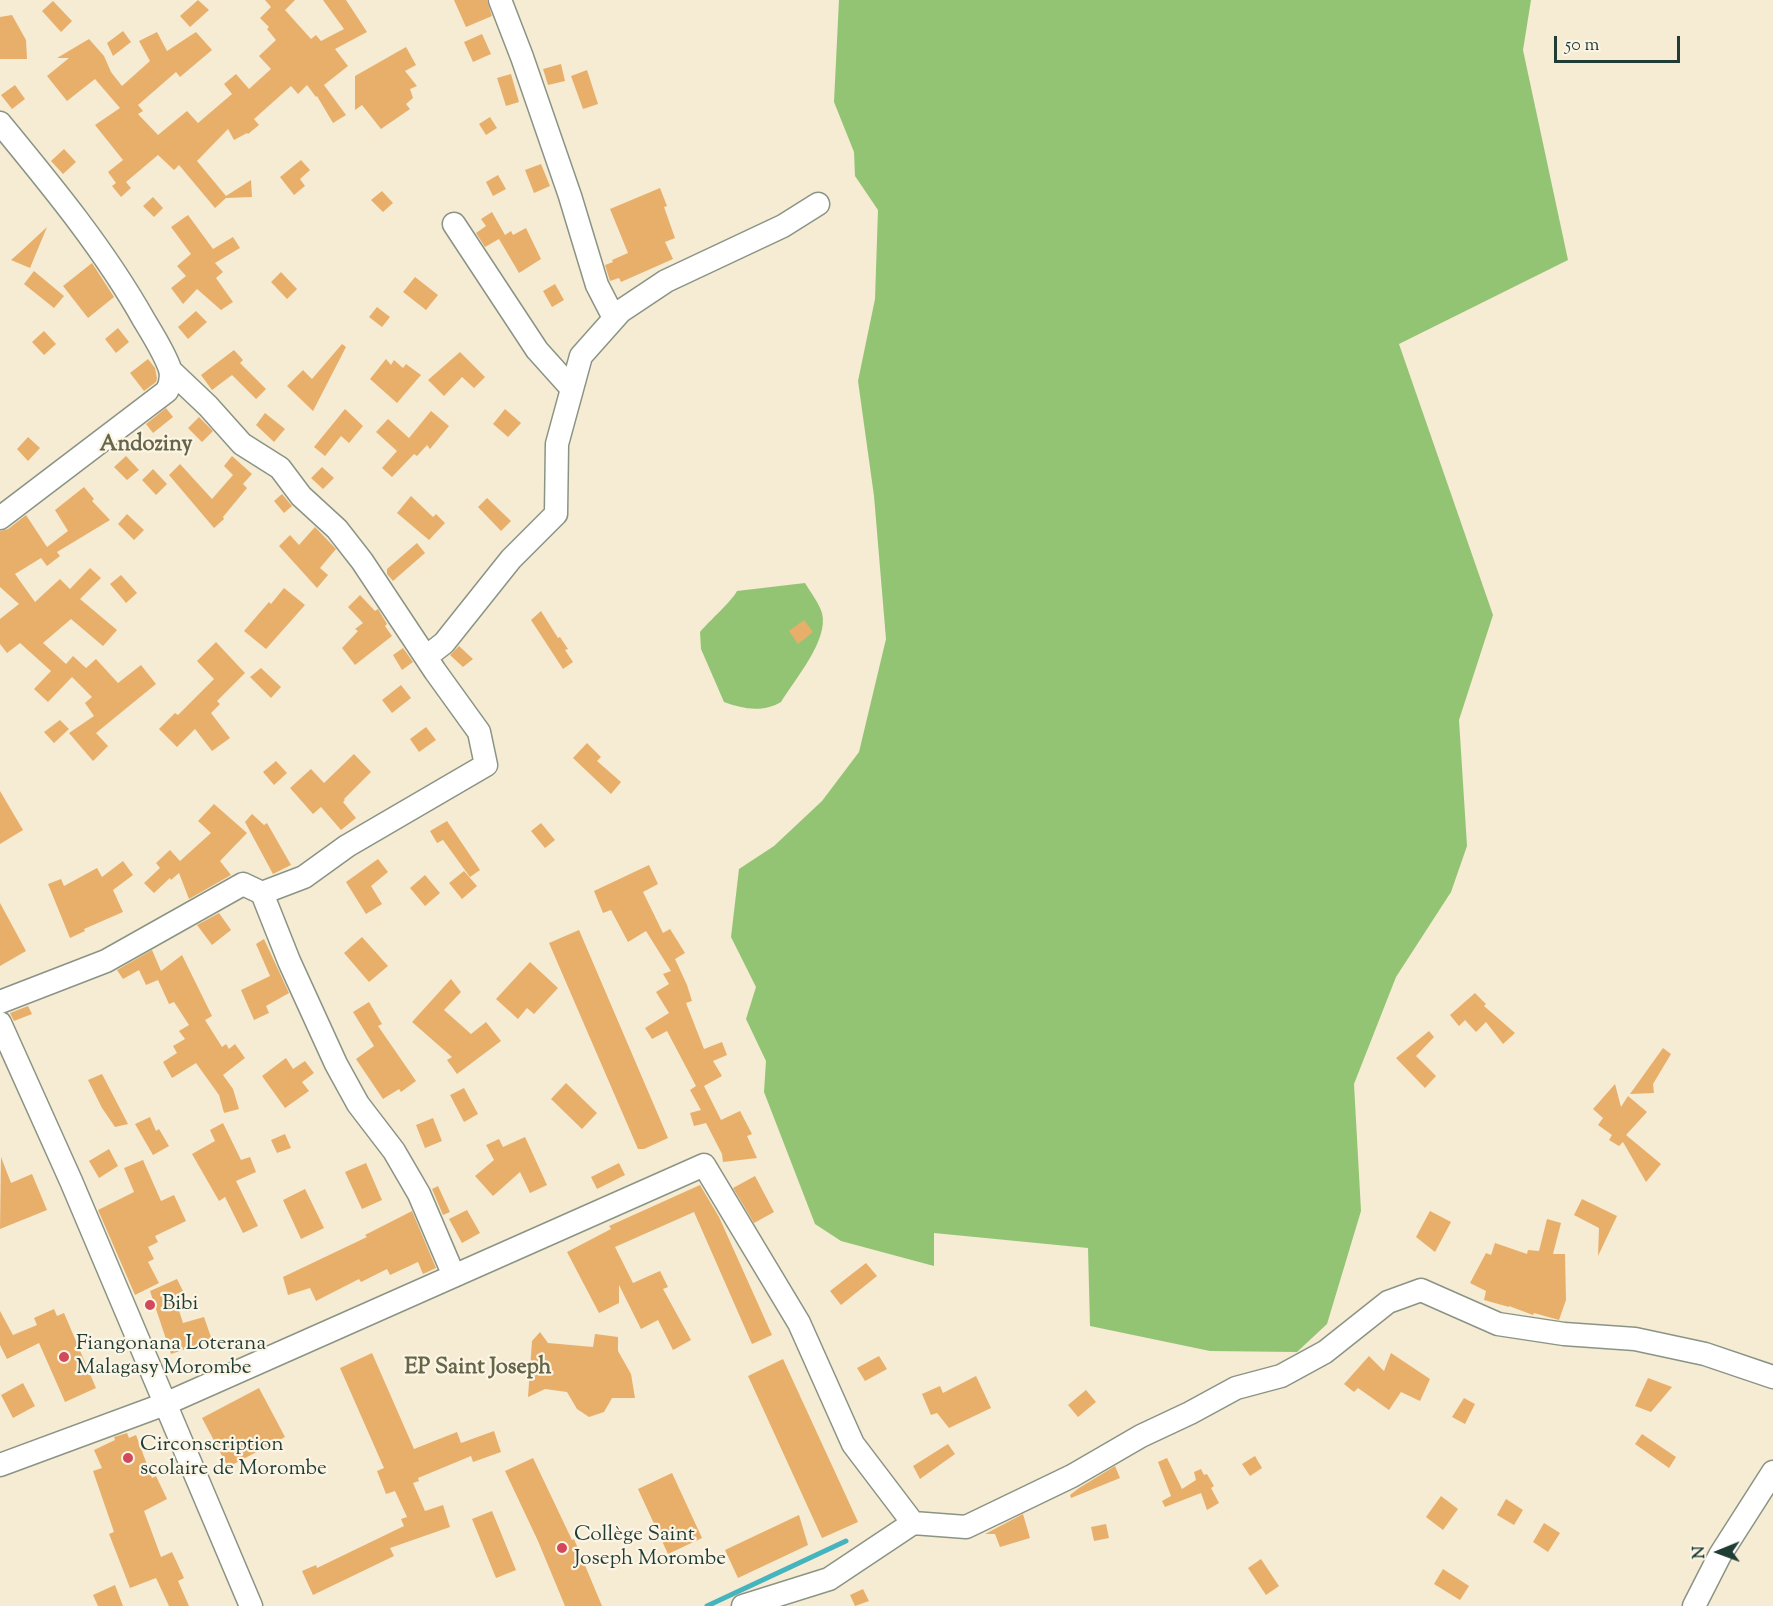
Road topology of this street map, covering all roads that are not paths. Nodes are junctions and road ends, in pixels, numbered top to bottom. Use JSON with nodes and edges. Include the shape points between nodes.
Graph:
{"nodes":[{"id":1,"x":500,"y":0,"type":"edge"},
{"id":2,"x":0,"y":123,"type":"edge"},
{"id":3,"x":818,"y":204,"type":"dead end"},
{"id":4,"x":454,"y":224,"type":"dead end"},
{"id":5,"x":614,"y":318,"type":"junction"},
{"id":6,"x":170,"y":370,"type":"junction"},
{"id":7,"x":572,"y":389,"type":"junction"},
{"id":8,"x":0,"y":518,"type":"edge"},
{"id":9,"x":426,"y":657,"type":"junction"},
{"id":10,"x":262,"y":893,"type":"junction"},
{"id":11,"x":0,"y":1002,"type":"edge"},
{"id":12,"x":0,"y":1023,"type":"edge"},
{"id":13,"x":454,"y":1276,"type":"junction"},
{"id":14,"x":1773,"y":1377,"type":"edge"},
{"id":15,"x":165,"y":1404,"type":"junction"},
{"id":16,"x":0,"y":1465,"type":"edge"},
{"id":17,"x":1773,"y":1472,"type":"edge"},
{"id":18,"x":913,"y":1523,"type":"junction"},
{"id":19,"x":251,"y":1606,"type":"edge"},
{"id":20,"x":743,"y":1606,"type":"edge"},
{"id":21,"x":1694,"y":1606,"type":"edge"}],
"edges":[{"from":1,"to":5,"type":"street","via":[[567,185],[597,285]]},
{"from":2,"to":6,"type":"street","via":[[122,280]]},
{"from":3,"to":5,"type":"street","via":[[783,226],[666,281]]},
{"from":4,"to":7,"type":"street","via":[[537,350]]},
{"from":5,"to":7,"type":"street","via":[[581,356]]},
{"from":6,"to":8,"type":"street","via":[[167,391]]},
{"from":6,"to":9,"type":"street","via":[[242,444],[280,468],[301,496],[337,529]]},
{"from":7,"to":9,"type":"street","via":[[557,444],[556,514],[511,559],[444,644]]},
{"from":9,"to":10,"type":"street","via":[[479,732],[486,765],[347,846],[304,877]]},
{"from":10,"to":11,"type":"street","via":[[243,884],[106,961]]},
{"from":10,"to":13,"type":"street","via":[[336,1064],[418,1194]]},
{"from":12,"to":15,"type":"street"},
{"from":13,"to":15,"type":"street"},
{"from":13,"to":18,"type":"street","via":[[704,1165],[799,1323],[853,1444]]},
{"from":14,"to":18,"type":"street","via":[[1706,1354],[1635,1340],[1498,1324],[1421,1290],[1388,1302],[1324,1352],[1281,1376],[1236,1388],[1072,1476],[966,1527]]},
{"from":15,"to":16,"type":"street"},
{"from":15,"to":19,"type":"street"},
{"from":17,"to":21,"type":"street","via":[[1720,1555]]},
{"from":18,"to":20,"type":"street","via":[[829,1579]]}]}
